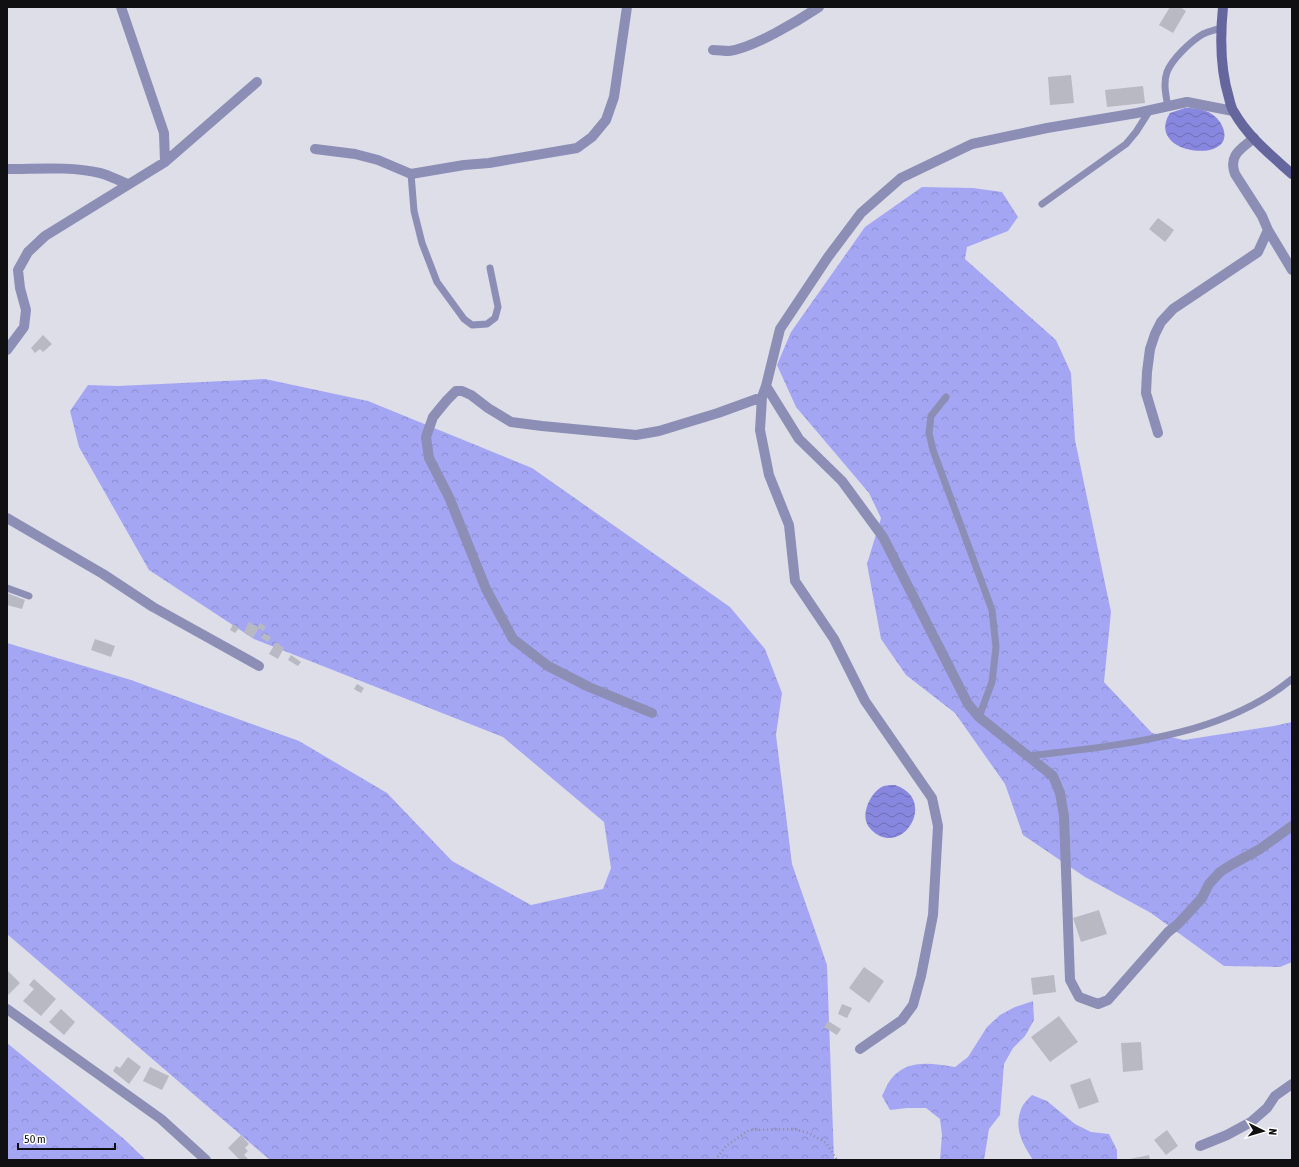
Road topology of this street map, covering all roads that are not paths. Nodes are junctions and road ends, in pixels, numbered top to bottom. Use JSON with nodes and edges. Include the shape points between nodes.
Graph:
{"nodes":[{"id":1,"x":121,"y":7,"type":"edge"},
{"id":2,"x":627,"y":7,"type":"edge"},
{"id":3,"x":819,"y":7,"type":"edge"},
{"id":4,"x":1223,"y":7,"type":"edge"},
{"id":5,"x":1221,"y":28,"type":"junction"},
{"id":6,"x":713,"y":50,"type":"dead end"},
{"id":7,"x":257,"y":82,"type":"dead end"},
{"id":8,"x":1168,"y":106,"type":"junction"},
{"id":9,"x":1150,"y":110,"type":"junction"},
{"id":10,"x":1233,"y":111,"type":"junction"},
{"id":11,"x":1254,"y":138,"type":"junction"},
{"id":12,"x":315,"y":150,"type":"dead end"},
{"id":13,"x":165,"y":162,"type":"junction"},
{"id":14,"x":7,"y":169,"type":"edge"},
{"id":15,"x":411,"y":174,"type":"junction"},
{"id":16,"x":1292,"y":174,"type":"edge"},
{"id":17,"x":128,"y":184,"type":"junction"},
{"id":18,"x":1042,"y":204,"type":"dead end"},
{"id":19,"x":1268,"y":230,"type":"junction"},
{"id":20,"x":490,"y":268,"type":"dead end"},
{"id":21,"x":1292,"y":270,"type":"edge"},
{"id":22,"x":7,"y":350,"type":"edge"},
{"id":23,"x":766,"y":386,"type":"junction"},
{"id":24,"x":762,"y":397,"type":"junction"},
{"id":25,"x":946,"y":397,"type":"dead end"},
{"id":26,"x":1158,"y":434,"type":"dead end"},
{"id":27,"x":7,"y":518,"type":"edge"},
{"id":28,"x":7,"y":588,"type":"edge"},
{"id":29,"x":29,"y":596,"type":"dead end"},
{"id":30,"x":259,"y":666,"type":"dead end"},
{"id":31,"x":1292,"y":679,"type":"edge"},
{"id":32,"x":652,"y":713,"type":"dead end"},
{"id":33,"x":979,"y":716,"type":"junction"},
{"id":34,"x":1028,"y":756,"type":"junction"},
{"id":35,"x":1292,"y":826,"type":"edge"},
{"id":36,"x":7,"y":1009,"type":"edge"},
{"id":37,"x":860,"y":1049,"type":"dead end"},
{"id":38,"x":1292,"y":1084,"type":"edge"},
{"id":39,"x":1200,"y":1146,"type":"dead end"},
{"id":40,"x":206,"y":1160,"type":"edge"}],
"edges":[{"from":1,"to":13,"type":"street","via":[[164,133]]},
{"from":2,"to":15,"type":"street","via":[[614,97],[606,120],[592,137],[577,148]]},
{"from":3,"to":6,"type":"street","via":[[789,26],[755,42],[728,51]]},
{"from":4,"to":5,"type":"street"},
{"from":5,"to":8,"type":"lane","via":[[1203,34],[1185,48],[1172,63],[1166,73],[1165,90]]},
{"from":5,"to":10,"type":"street","via":[[1222,67]]},
{"from":7,"to":13,"type":"street"},
{"from":8,"to":9,"type":"street"},
{"from":8,"to":10,"type":"street","via":[[1187,102]]},
{"from":9,"to":18,"type":"lane","via":[[1126,144]]},
{"from":9,"to":23,"type":"street","via":[[972,144],[901,178],[861,213],[780,328]]},
{"from":10,"to":11,"type":"street"},
{"from":11,"to":16,"type":"street"},
{"from":11,"to":19,"type":"street","via":[[1236,153],[1233,168]]},
{"from":12,"to":15,"type":"street","via":[[355,154],[378,160]]},
{"from":13,"to":17,"type":"street"},
{"from":14,"to":17,"type":"street","via":[[80,170],[101,173]]},
{"from":15,"to":20,"type":"lane","via":[[414,210],[422,243],[437,282],[464,319],[472,325],[487,324],[495,318],[498,307]]},
{"from":17,"to":22,"type":"street","via":[[45,236],[28,252],[18,270],[26,310],[24,327]]},
{"from":19,"to":21,"type":"street"},
{"from":19,"to":26,"type":"street","via":[[1258,252],[1172,309],[1160,322],[1150,349],[1146,393]]},
{"from":23,"to":24,"type":"street"},
{"from":23,"to":33,"type":"street","via":[[799,439],[842,481],[883,537],[968,704]]},
{"from":24,"to":32,"type":"street","via":[[659,431],[636,435],[511,422],[471,395],[456,391],[433,417],[426,437],[429,458],[449,497],[486,589],[513,639],[548,666],[589,687]]},
{"from":24,"to":37,"type":"street","via":[[760,430],[769,475],[789,525],[795,582],[834,639],[865,701],[932,798],[938,826],[933,915],[913,1005],[902,1020]]},
{"from":25,"to":33,"type":"lane","via":[[931,416],[929,433],[992,610],[996,648],[992,682]]},
{"from":27,"to":30,"type":"street","via":[[103,574],[153,607]]},
{"from":28,"to":29,"type":"lane"},
{"from":31,"to":34,"type":"lane","via":[[1242,711],[1194,729],[1103,747]]},
{"from":33,"to":34,"type":"street"},
{"from":34,"to":35,"type":"street","via":[[1053,776],[1060,793],[1064,816],[1070,980],[1079,997],[1098,1004],[1108,1000],[1202,898],[1209,884],[1220,872],[1260,849]]},
{"from":36,"to":40,"type":"street","via":[[161,1119]]},
{"from":38,"to":39,"type":"street","via":[[1275,1096],[1267,1108],[1251,1122],[1227,1136]]}]}
